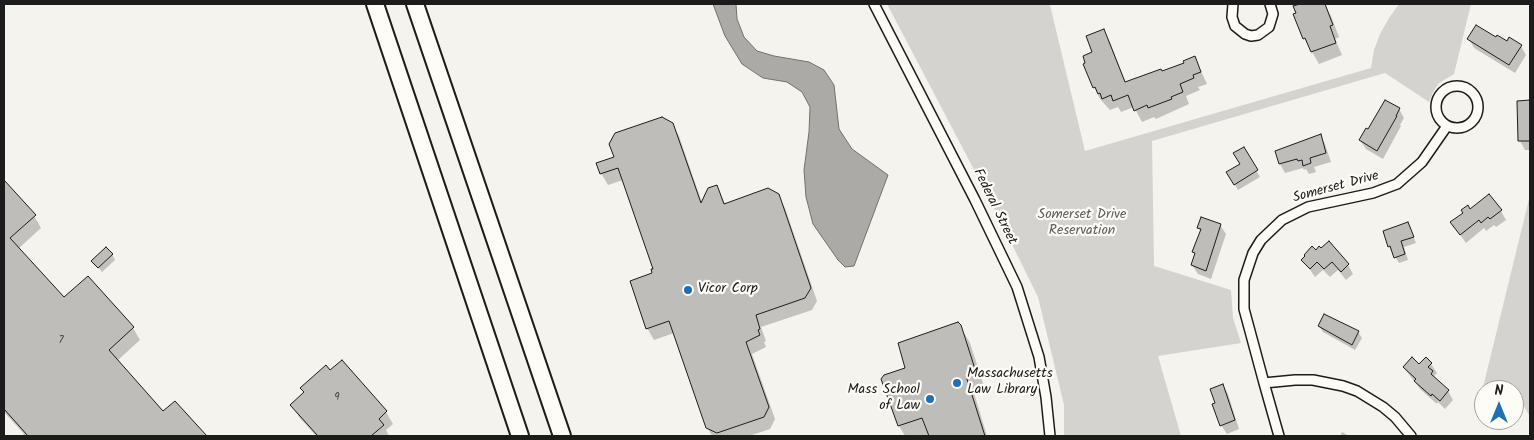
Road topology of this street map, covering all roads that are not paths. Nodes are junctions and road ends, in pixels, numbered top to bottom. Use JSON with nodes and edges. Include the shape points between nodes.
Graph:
{"nodes":[{"id":1,"x":375,"y":4,"type":"edge"},
{"id":2,"x":416,"y":4,"type":"edge"},
{"id":3,"x":874,"y":4,"type":"edge"},
{"id":4,"x":1233,"y":4,"type":"edge"},
{"id":5,"x":1270,"y":4,"type":"edge"},
{"id":6,"x":1447,"y":126,"type":"junction"},
{"id":7,"x":1264,"y":383,"type":"junction"},
{"id":8,"x":520,"y":436,"type":"edge"},
{"id":9,"x":562,"y":436,"type":"edge"},
{"id":10,"x":1050,"y":436,"type":"edge"},
{"id":11,"x":1279,"y":436,"type":"edge"},
{"id":12,"x":1411,"y":436,"type":"edge"}],
"edges":[{"from":1,"to":8,"type":"highway"},
{"from":2,"to":9,"type":"highway"},
{"from":3,"to":10,"type":"street","name":"Federal Street","via":[[964,176],[1017,287],[1039,357]]},
{"from":4,"to":5,"type":"street","via":[[1235,26],[1251,36],[1269,27],[1273,14]]},
{"from":6,"to":6,"type":"street","via":[[1438,116],[1438,98],[1447,88],[1465,87],[1478,100],[1478,114],[1465,127]]},
{"from":6,"to":7,"type":"street","name":"Somerset Drive","via":[[1422,162],[1397,184],[1294,212],[1261,240],[1247,266],[1242,295]]},
{"from":7,"to":11,"type":"street","name":"Somerset Drive"},
{"from":7,"to":12,"type":"street","via":[[1313,380],[1343,386],[1383,407]]}]}
